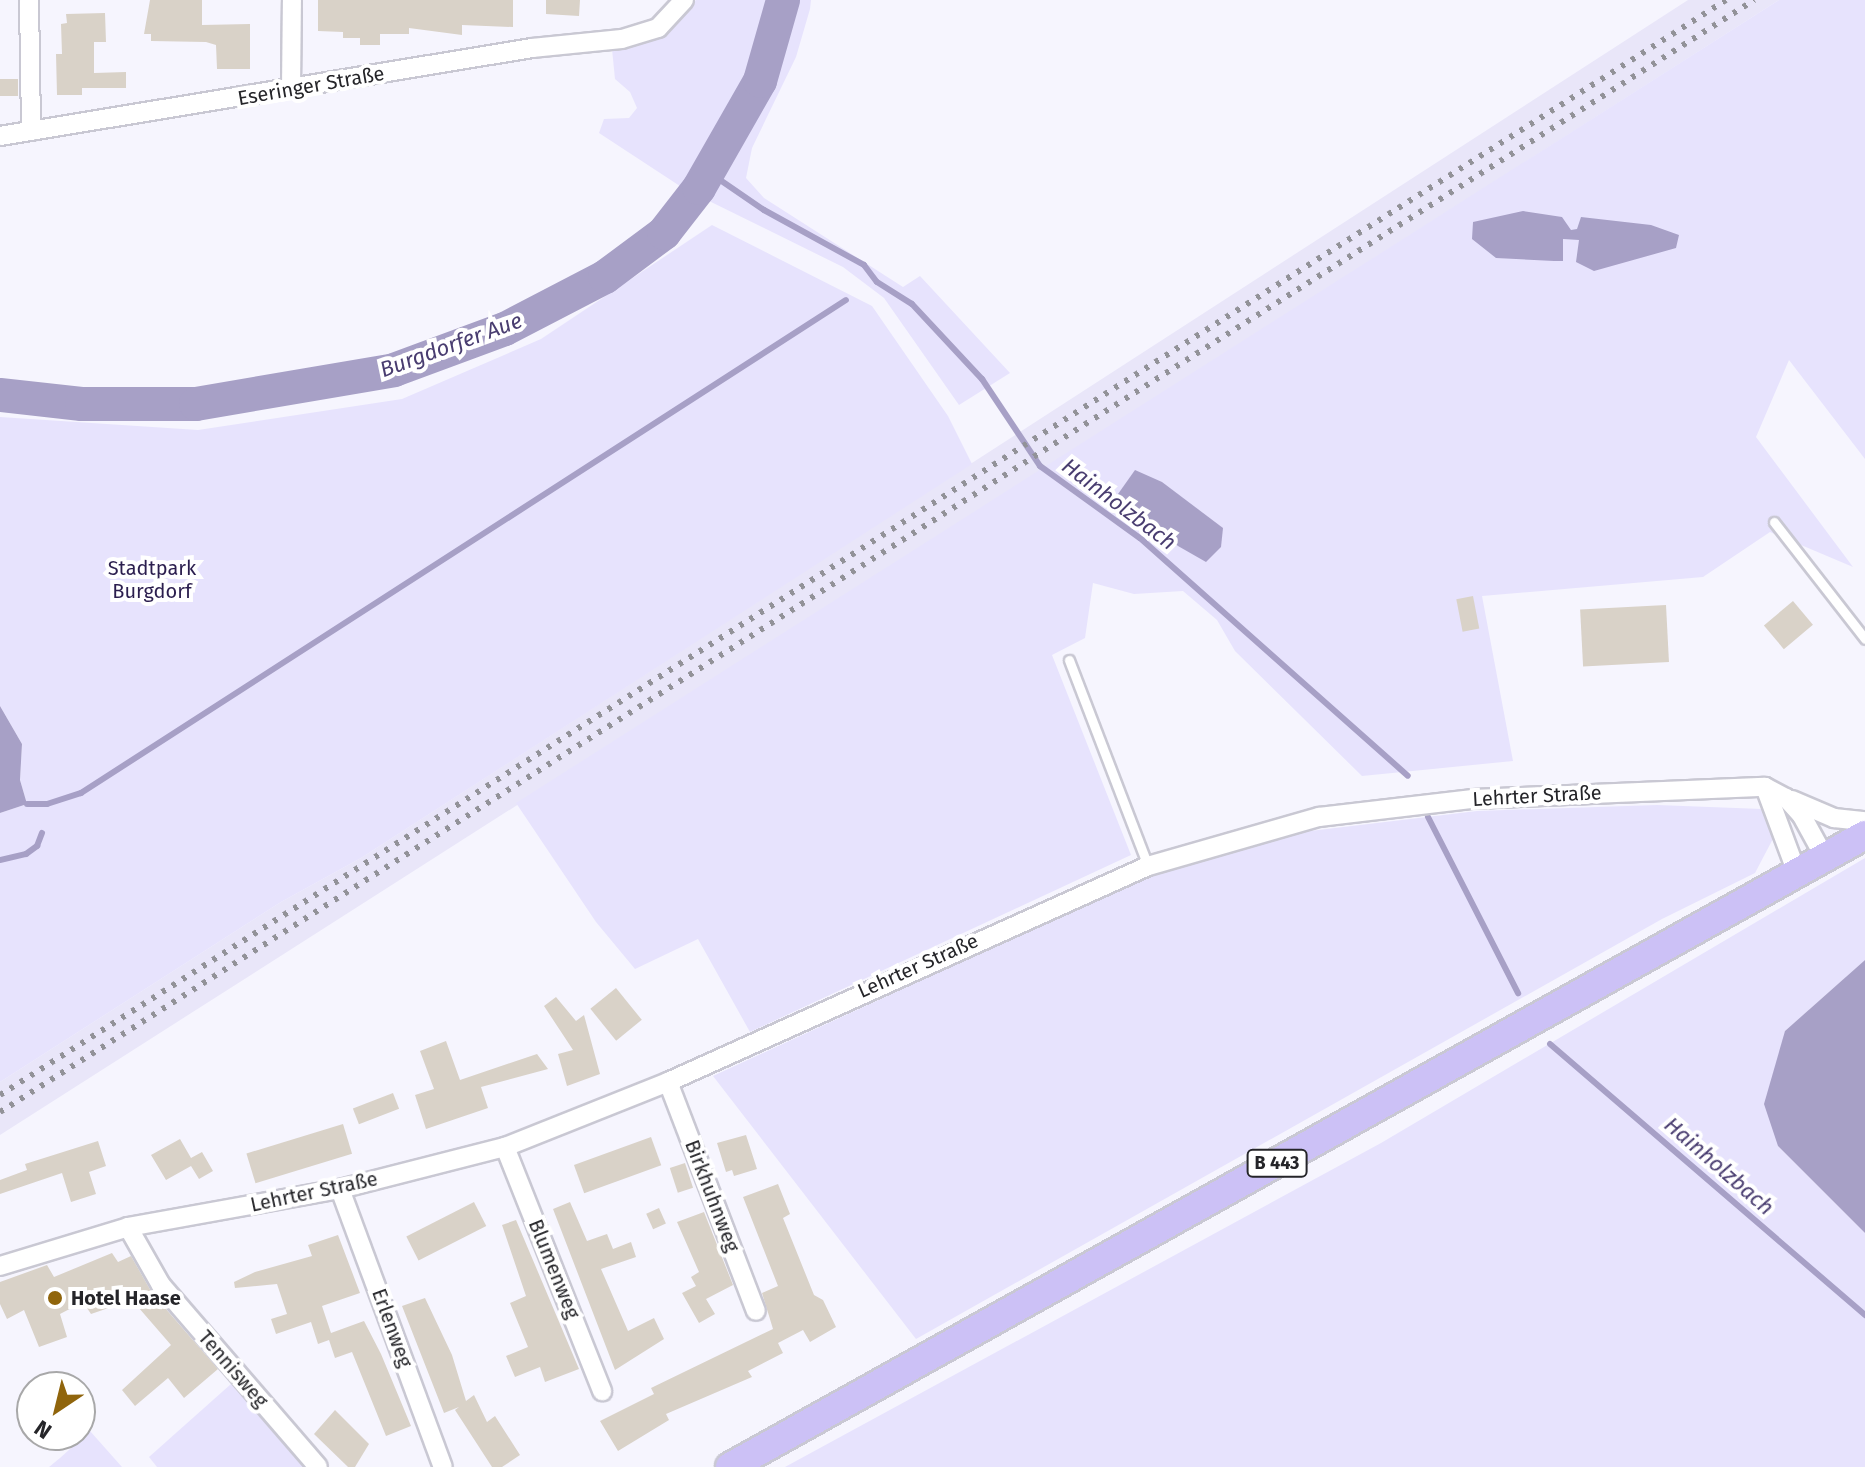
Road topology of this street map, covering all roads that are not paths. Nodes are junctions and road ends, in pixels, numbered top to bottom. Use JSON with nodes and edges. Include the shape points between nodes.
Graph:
{"nodes":[{"id":1,"x":29,"y":0,"type":"edge"},
{"id":2,"x":292,"y":0,"type":"edge"},
{"id":3,"x":684,"y":0,"type":"edge"},
{"id":4,"x":291,"y":89,"type":"junction"},
{"id":5,"x":31,"y":131,"type":"junction"},
{"id":6,"x":0,"y":136,"type":"edge"},
{"id":7,"x":1774,"y":522,"type":"dead end"},
{"id":8,"x":1865,"y":639,"type":"edge"},
{"id":9,"x":1069,"y":660,"type":"dead end"},
{"id":10,"x":1765,"y":787,"type":"junction"},
{"id":11,"x":1786,"y":798,"type":"junction"},
{"id":12,"x":1865,"y":821,"type":"edge"},
{"id":13,"x":1865,"y":835,"type":"edge"},
{"id":14,"x":1825,"y":858,"type":"junction"},
{"id":15,"x":1148,"y":866,"type":"junction"},
{"id":16,"x":1797,"y":873,"type":"junction"},
{"id":17,"x":668,"y":1082,"type":"junction"},
{"id":18,"x":505,"y":1147,"type":"junction"},
{"id":19,"x":340,"y":1189,"type":"junction"},
{"id":20,"x":128,"y":1227,"type":"junction"},
{"id":21,"x":0,"y":1266,"type":"edge"},
{"id":22,"x":756,"y":1311,"type":"dead end"},
{"id":23,"x":602,"y":1391,"type":"dead end"},
{"id":24,"x":318,"y":1467,"type":"edge"},
{"id":25,"x":443,"y":1467,"type":"edge"},
{"id":26,"x":730,"y":1467,"type":"edge"}],
"edges":[{"from":1,"to":5,"type":"street"},
{"from":2,"to":4,"type":"street"},
{"from":3,"to":4,"type":"street","name":"Eseringer Straße","via":[[658,28],[622,39],[532,48]]},
{"from":4,"to":5,"type":"street","name":"Eseringer Straße"},
{"from":5,"to":6,"type":"street","name":"Eseringer Straße"},
{"from":7,"to":8,"type":"lane"},
{"from":9,"to":15,"type":"lane"},
{"from":10,"to":11,"type":"street","name":"Lehrter Straße"},
{"from":10,"to":15,"type":"street","name":"Lehrter Straße","via":[[1473,799],[1319,817]]},
{"from":10,"to":16,"type":"street"},
{"from":11,"to":12,"type":"street","via":[[1834,818]]},
{"from":11,"to":14,"type":"street","name":"Lehrter Straße"},
{"from":13,"to":14,"type":"main road","number":"B 443"},
{"from":14,"to":16,"type":"main road","number":"B 443"},
{"from":15,"to":17,"type":"street","name":"Lehrter Straße"},
{"from":16,"to":26,"type":"main road","number":"B 443"},
{"from":17,"to":18,"type":"street","name":"Lehrter Straße"},
{"from":17,"to":22,"type":"street","name":"Birkhuhnweg"},
{"from":18,"to":19,"type":"street","name":"Lehrter Straße"},
{"from":18,"to":23,"type":"street","name":"Blumenweg"},
{"from":19,"to":20,"type":"street","name":"Lehrter Straße"},
{"from":19,"to":25,"type":"street","name":"Erlenweg"},
{"from":20,"to":21,"type":"street","name":"Lehrter Straße"},
{"from":20,"to":24,"type":"street","name":"Tennisweg","via":[[161,1285]]}]}
